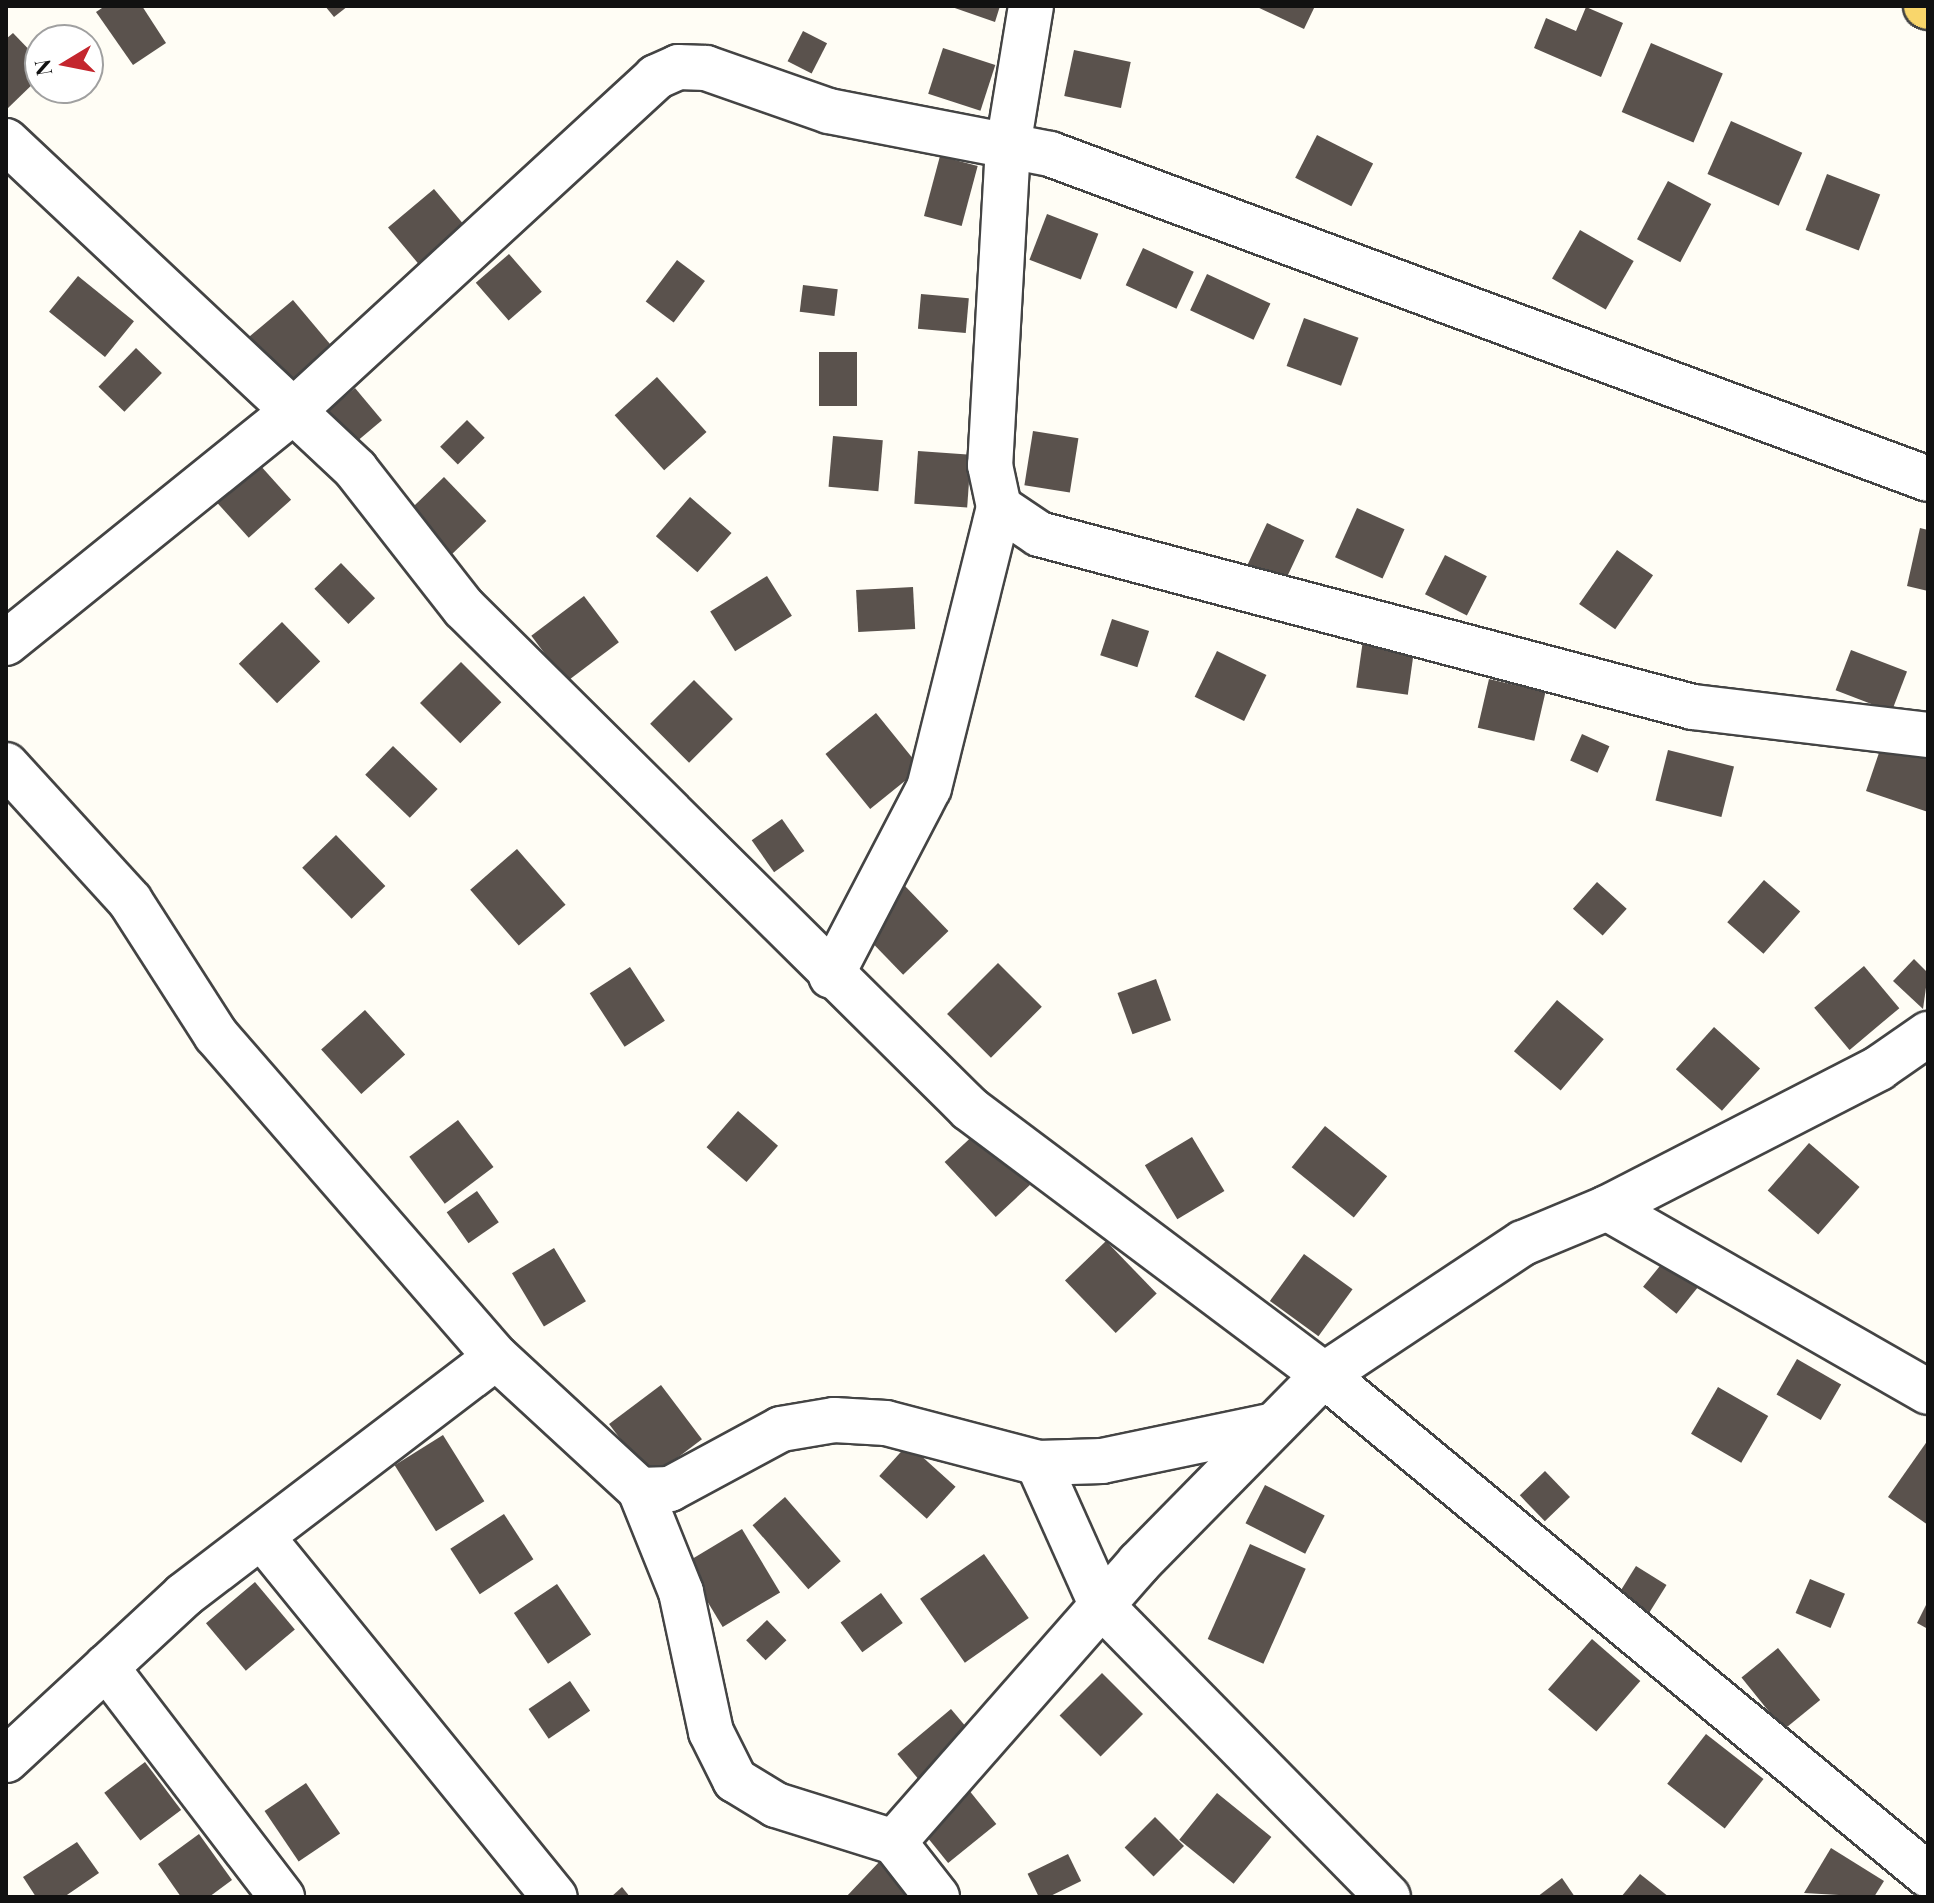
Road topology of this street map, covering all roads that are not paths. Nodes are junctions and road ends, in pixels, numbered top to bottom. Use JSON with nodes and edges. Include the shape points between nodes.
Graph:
{"nodes":[{"id":1,"x":1031,"y":6,"type":"edge"},
{"id":2,"x":6,"y":141,"type":"edge"},
{"id":3,"x":1008,"y":146,"type":"junction"},
{"id":4,"x":290,"y":414,"type":"junction"},
{"id":5,"x":1928,"y":479,"type":"edge"},
{"id":6,"x":999,"y":507,"type":"junction"},
{"id":7,"x":6,"y":643,"type":"edge"},
{"id":8,"x":1928,"y":735,"type":"edge"},
{"id":9,"x":6,"y":765,"type":"edge"},
{"id":10,"x":831,"y":976,"type":"junction"},
{"id":11,"x":1928,"y":1034,"type":"edge"},
{"id":12,"x":1607,"y":1208,"type":"junction"},
{"id":13,"x":496,"y":1357,"type":"junction"},
{"id":14,"x":1324,"y":1375,"type":"junction"},
{"id":15,"x":1928,"y":1392,"type":"edge"},
{"id":16,"x":1274,"y":1425,"type":"junction"},
{"id":17,"x":1038,"y":1463,"type":"junction"},
{"id":18,"x":640,"y":1490,"type":"junction"},
{"id":19,"x":262,"y":1537,"type":"junction"},
{"id":20,"x":1102,"y":1606,"type":"junction"},
{"id":21,"x":106,"y":1667,"type":"junction"},
{"id":22,"x":6,"y":1760,"type":"edge"},
{"id":23,"x":894,"y":1842,"type":"junction"},
{"id":24,"x":1928,"y":1875,"type":"edge"},
{"id":25,"x":282,"y":1897,"type":"edge"},
{"id":26,"x":555,"y":1897,"type":"edge"},
{"id":27,"x":937,"y":1897,"type":"edge"},
{"id":28,"x":1388,"y":1897,"type":"edge"}],
"edges":[{"from":1,"to":3,"type":"street"},
{"from":2,"to":4,"type":"street"},
{"from":3,"to":4,"type":"street","via":[[829,111],[706,68],[678,67],[656,77]]},
{"from":3,"to":5,"type":"street","via":[[1050,154]]},
{"from":3,"to":6,"type":"street","via":[[990,465]]},
{"from":4,"to":7,"type":"street"},
{"from":4,"to":10,"type":"street","via":[[356,470],[464,608]]},
{"from":6,"to":8,"type":"street","via":[[1039,534],[1693,707]]},
{"from":6,"to":10,"type":"street","via":[[929,788]]},
{"from":9,"to":13,"type":"street","via":[[130,901],[216,1035]]},
{"from":10,"to":14,"type":"street","via":[[970,1109]]},
{"from":11,"to":12,"type":"street","via":[[1879,1068]]},
{"from":12,"to":14,"type":"street","via":[[1523,1243]]},
{"from":12,"to":15,"type":"street"},
{"from":13,"to":18,"type":"street"},
{"from":13,"to":19,"type":"street"},
{"from":14,"to":16,"type":"street"},
{"from":14,"to":24,"type":"street"},
{"from":16,"to":17,"type":"street","via":[[1102,1461]]},
{"from":16,"to":20,"type":"street"},
{"from":17,"to":18,"type":"street","via":[[886,1423],[834,1420],[781,1429],[670,1489]]},
{"from":17,"to":20,"type":"street"},
{"from":18,"to":23,"type":"street","via":[[681,1592],[711,1732],[735,1780],[776,1805]]},
{"from":19,"to":21,"type":"street"},
{"from":19,"to":26,"type":"street"},
{"from":20,"to":23,"type":"street"},
{"from":20,"to":28,"type":"street"},
{"from":21,"to":22,"type":"street"},
{"from":21,"to":25,"type":"street"},
{"from":23,"to":27,"type":"street"}]}
